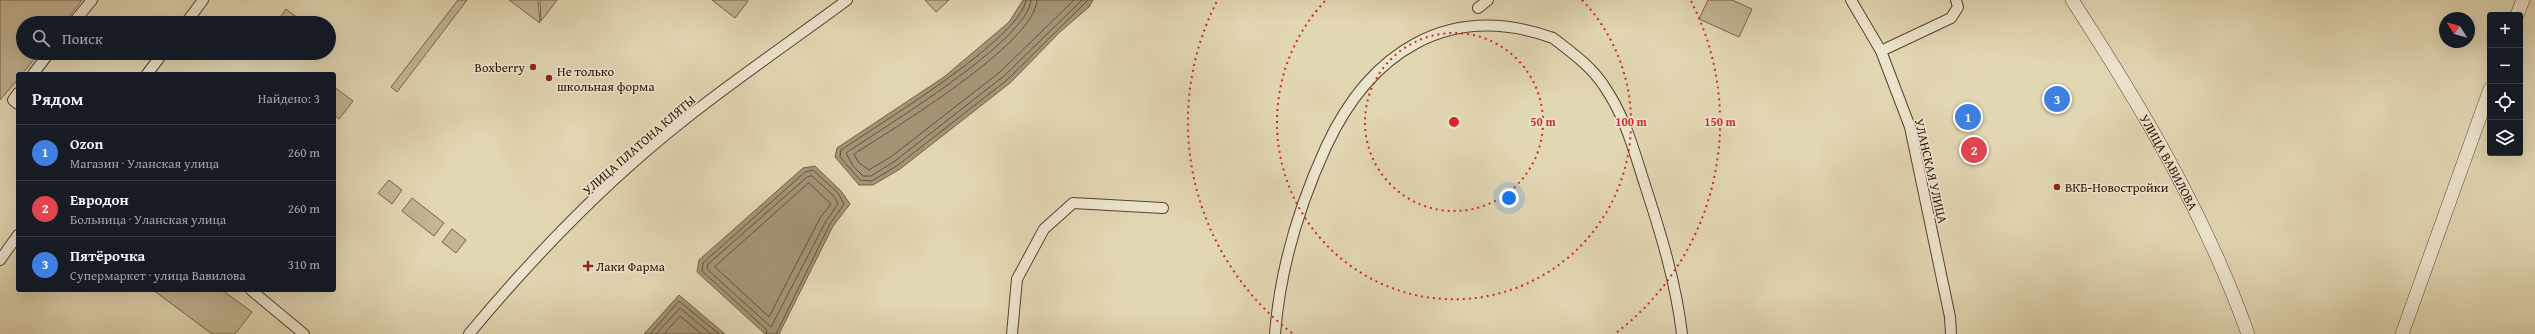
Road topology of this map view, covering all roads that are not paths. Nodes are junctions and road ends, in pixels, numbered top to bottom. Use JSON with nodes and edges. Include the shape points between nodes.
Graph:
{"nodes":[{"id":1,"x":92,"y":0,"type":"edge"},
{"id":2,"x":203,"y":0,"type":"edge"},
{"id":3,"x":847,"y":0,"type":"edge"},
{"id":4,"x":1488,"y":0,"type":"edge"},
{"id":5,"x":1851,"y":0,"type":"edge"},
{"id":6,"x":1956,"y":0,"type":"edge"},
{"id":7,"x":2072,"y":0,"type":"edge"},
{"id":8,"x":2523,"y":0,"type":"edge"},
{"id":9,"x":1491,"y":11,"type":"dead end"},
{"id":10,"x":2518,"y":12,"type":"edge"},
{"id":11,"x":79,"y":16,"type":"edge"},
{"id":12,"x":191,"y":16,"type":"edge"},
{"id":13,"x":1518,"y":18,"type":"dead end"},
{"id":14,"x":1394,"y":45,"type":"dead end"},
{"id":15,"x":1881,"y":51,"type":"junction"},
{"id":16,"x":43,"y":60,"type":"edge"},
{"id":17,"x":158,"y":60,"type":"edge"},
{"id":18,"x":34,"y":72,"type":"edge"},
{"id":19,"x":149,"y":72,"type":"edge"},
{"id":20,"x":2487,"y":96,"type":"edge"},
{"id":21,"x":1163,"y":208,"type":"dead end"},
{"id":22,"x":16,"y":238,"type":"edge"},
{"id":23,"x":0,"y":260,"type":"edge"},
{"id":24,"x":253,"y":292,"type":"edge"},
{"id":25,"x":304,"y":334,"type":"edge"},
{"id":26,"x":469,"y":334,"type":"edge"},
{"id":27,"x":1012,"y":334,"type":"edge"},
{"id":28,"x":1275,"y":334,"type":"edge"},
{"id":29,"x":1682,"y":334,"type":"edge"},
{"id":30,"x":1951,"y":334,"type":"edge"},
{"id":31,"x":2248,"y":334,"type":"edge"},
{"id":32,"x":2402,"y":334,"type":"edge"}],
"edges":[{"from":1,"to":11,"type":"street"},
{"from":2,"to":12,"type":"street"},
{"from":3,"to":26,"type":"street","name":"УЛИЦА ПЛАТОНА КЛЯТЫ","via":[[683,121],[617,178],[530,265]]},
{"from":4,"to":9,"type":"street","via":[[1474,9]]},
{"from":5,"to":15,"type":"street","name":"УЛАНСКАЯ УЛИЦА"},
{"from":6,"to":15,"type":"street","via":[[1958,7],[1951,18]]},
{"from":7,"to":31,"type":"street","name":"УЛИЦА ВАВИЛОВА","via":[[2117,68],[2177,172],[2228,279]]},
{"from":8,"to":10,"type":"street"},
{"from":13,"to":29,"type":"street","via":[[1544,32],[1585,63],[1604,86],[1628,129],[1667,252]]},
{"from":14,"to":28,"type":"street","via":[[1377,61],[1355,93],[1317,166],[1297,217],[1280,291]]},
{"from":15,"to":30,"type":"street","name":"УЛАНСКАЯ УЛИЦА","via":[[1910,127],[1950,317]]},
{"from":16,"to":18,"type":"street"},
{"from":17,"to":19,"type":"street"},
{"from":20,"to":32,"type":"street"},
{"from":21,"to":27,"type":"street","via":[[1074,203],[1044,229],[1017,279]]},
{"from":22,"to":23,"type":"street"},
{"from":24,"to":25,"type":"street"}]}
